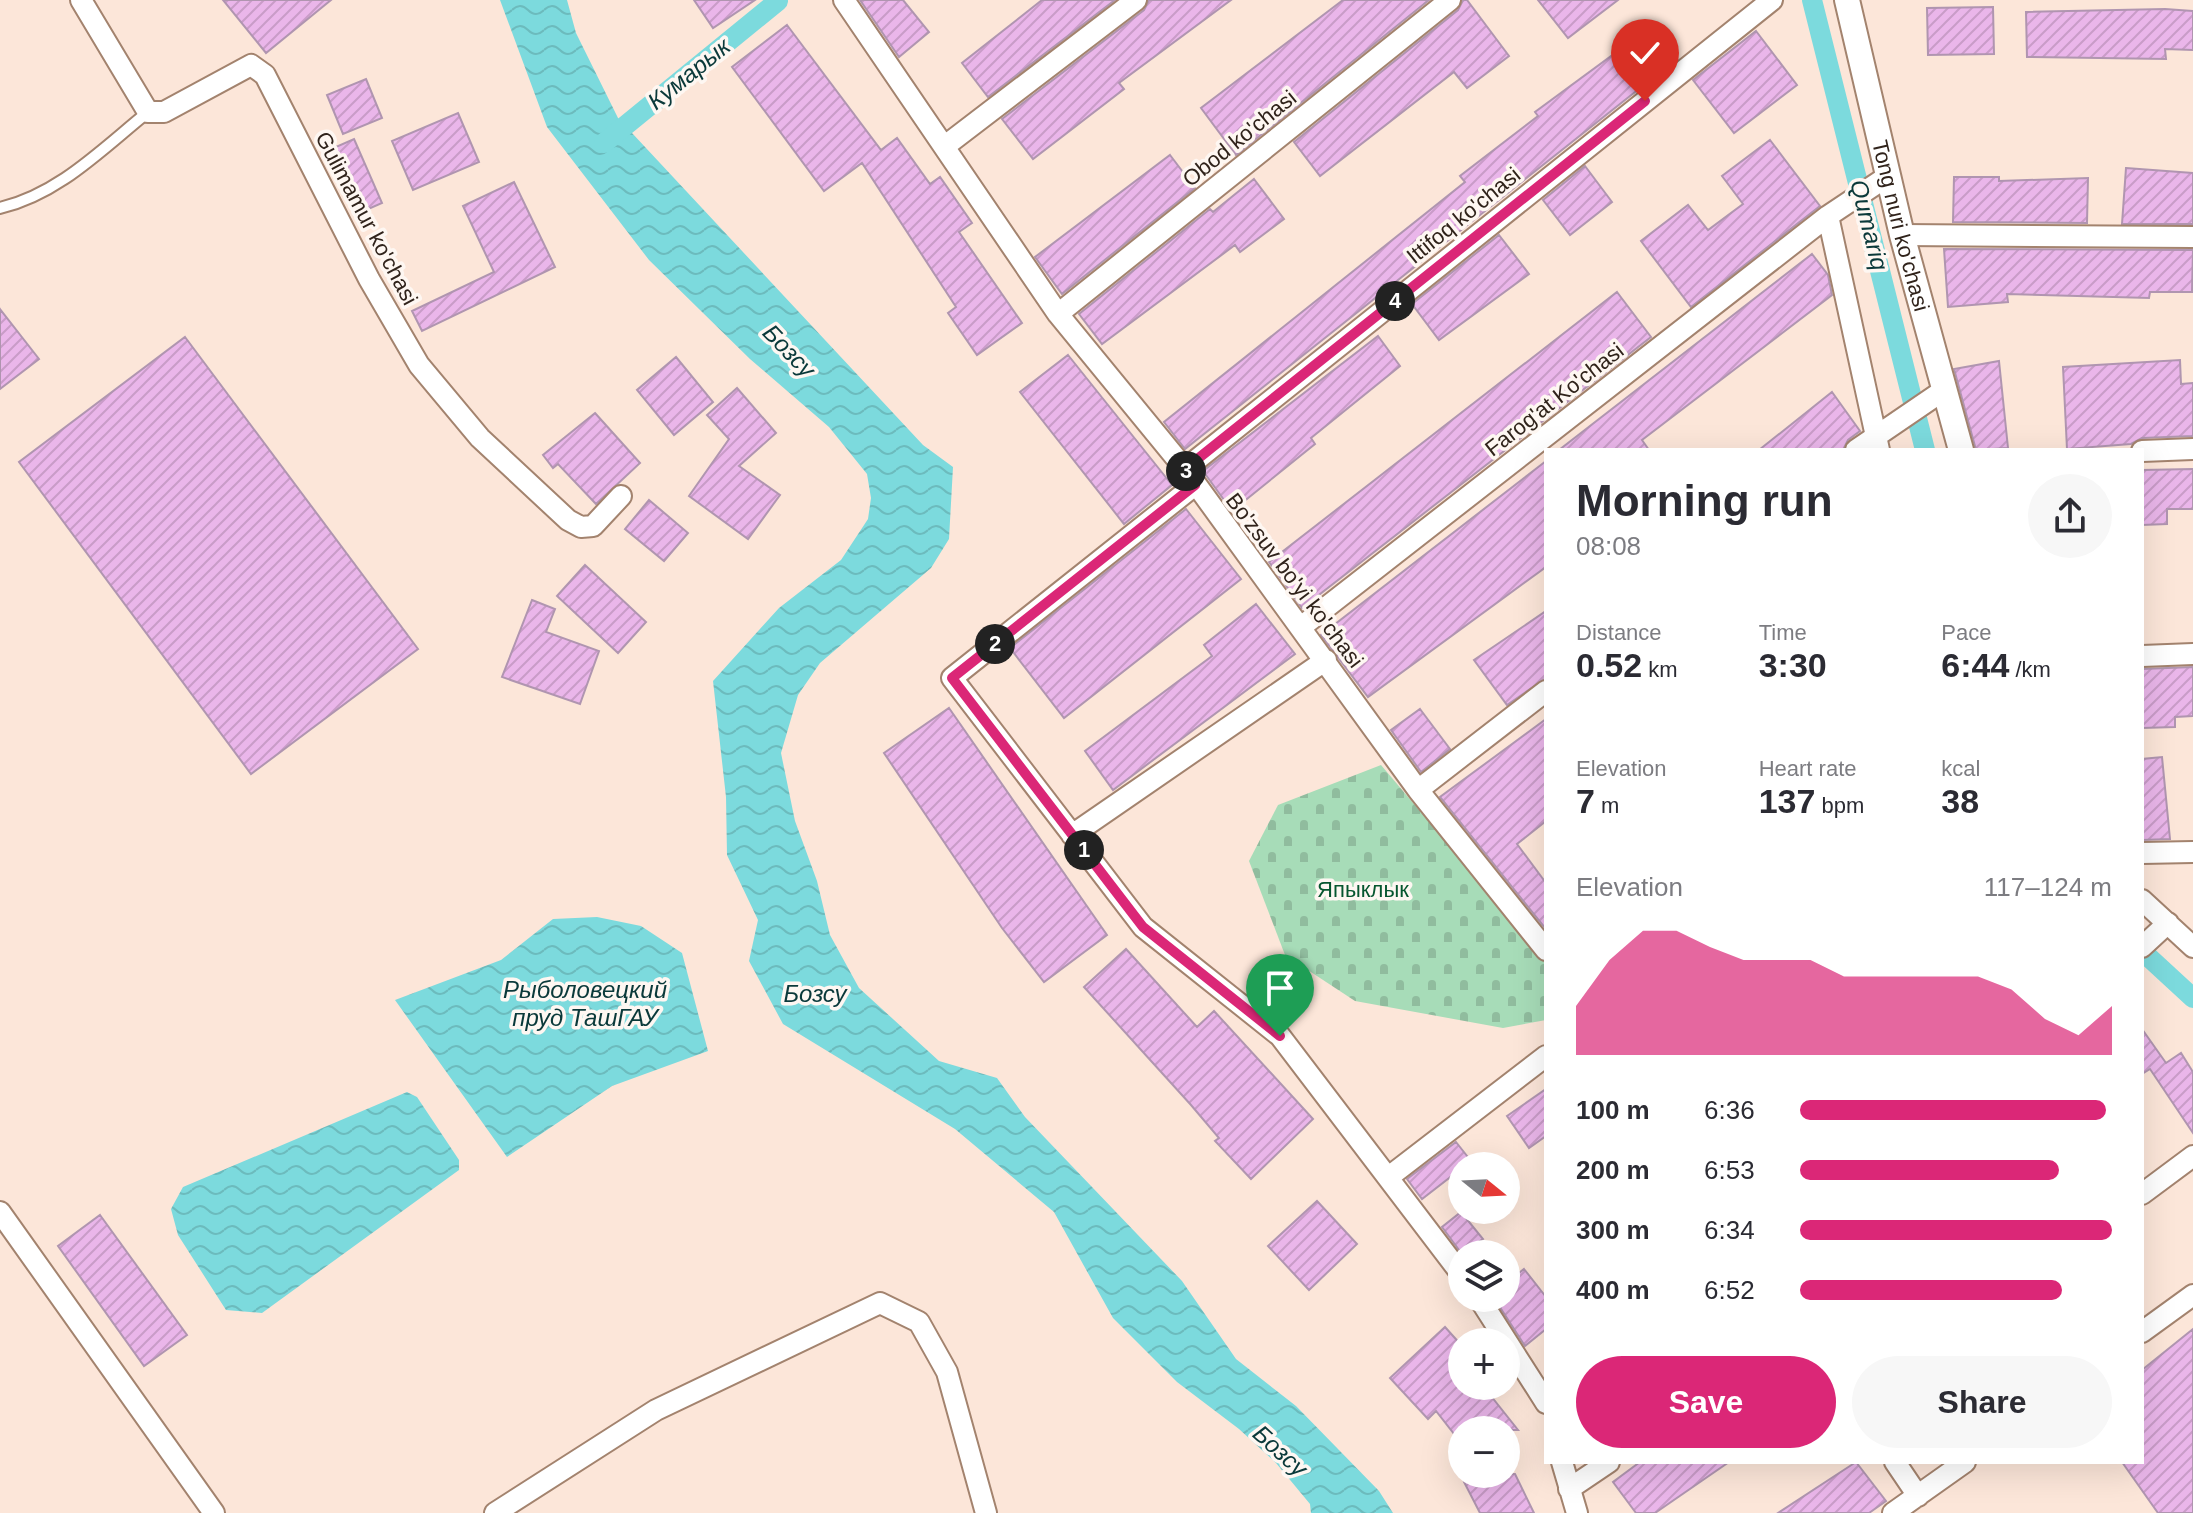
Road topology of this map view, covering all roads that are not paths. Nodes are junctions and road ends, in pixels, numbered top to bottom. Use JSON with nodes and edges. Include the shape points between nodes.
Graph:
{"nodes":[{"id":1,"x":81,"y":0,"type":"edge"},
{"id":2,"x":844,"y":0,"type":"edge"},
{"id":3,"x":1136,"y":0,"type":"edge"},
{"id":4,"x":1450,"y":0,"type":"edge"},
{"id":5,"x":1772,"y":0,"type":"edge"},
{"id":6,"x":1847,"y":0,"type":"edge"},
{"id":7,"x":148,"y":112,"type":"junction"},
{"id":8,"x":945,"y":146,"type":"junction"},
{"id":9,"x":1888,"y":176,"type":"junction"},
{"id":10,"x":0,"y":208,"type":"edge"},
{"id":11,"x":1833,"y":213,"type":"junction"},
{"id":12,"x":1902,"y":235,"type":"junction"},
{"id":13,"x":2193,"y":237,"type":"edge"},
{"id":14,"x":1058,"y":314,"type":"junction"},
{"id":15,"x":1944,"y":390,"type":"junction"},
{"id":16,"x":1879,"y":438,"type":"edge"},
{"id":17,"x":1860,"y":448,"type":"edge"},
{"id":18,"x":1960,"y":448,"type":"edge"},
{"id":19,"x":2193,"y":449,"type":"edge"},
{"id":20,"x":2144,"y":451,"type":"edge"},
{"id":21,"x":1190,"y":477,"type":"junction"},
{"id":22,"x":621,"y":496,"type":"dead end"},
{"id":23,"x":1301,"y":627,"type":"junction"},
{"id":24,"x":2193,"y":654,"type":"edge"},
{"id":25,"x":2144,"y":656,"type":"edge"},
{"id":26,"x":1326,"y":660,"type":"junction"},
{"id":27,"x":1544,"y":693,"type":"edge"},
{"id":28,"x":1418,"y":790,"type":"junction"},
{"id":29,"x":1072,"y":835,"type":"junction"},
{"id":30,"x":2193,"y":852,"type":"edge"},
{"id":31,"x":2144,"y":853,"type":"edge"},
{"id":32,"x":2144,"y":905,"type":"edge"},
{"id":33,"x":2156,"y":935,"type":"edge"},
{"id":34,"x":1544,"y":944,"type":"edge"},
{"id":35,"x":2193,"y":947,"type":"edge"},
{"id":36,"x":1544,"y":1058,"type":"edge"},
{"id":37,"x":2193,"y":1156,"type":"edge"},
{"id":38,"x":1390,"y":1176,"type":"junction"},
{"id":39,"x":2144,"y":1193,"type":"edge"},
{"id":40,"x":0,"y":1212,"type":"edge"},
{"id":41,"x":1448,"y":1256,"type":"edge"},
{"id":42,"x":2193,"y":1295,"type":"edge"},
{"id":43,"x":1488,"y":1312,"type":"edge"},
{"id":44,"x":2144,"y":1331,"type":"edge"},
{"id":45,"x":1544,"y":1400,"type":"edge"},
{"id":46,"x":1563,"y":1464,"type":"edge"},
{"id":47,"x":1606,"y":1464,"type":"edge"},
{"id":48,"x":1896,"y":1464,"type":"edge"},
{"id":49,"x":1962,"y":1464,"type":"edge"},
{"id":50,"x":1569,"y":1489,"type":"junction"},
{"id":51,"x":1918,"y":1496,"type":"junction"},
{"id":52,"x":214,"y":1513,"type":"edge"},
{"id":53,"x":495,"y":1513,"type":"edge"},
{"id":54,"x":986,"y":1513,"type":"edge"},
{"id":55,"x":1577,"y":1513,"type":"edge"},
{"id":56,"x":1893,"y":1513,"type":"edge"}],
"edges":[{"from":1,"to":7,"type":"street"},
{"from":2,"to":8,"type":"street","name":"Bo'zsuv bo'yi ko'chasi"},
{"from":3,"to":8,"type":"street"},
{"from":4,"to":14,"type":"street","name":"Obod ko'chasi"},
{"from":5,"to":21,"type":"street","name":"Ittifoq ko'chasi"},
{"from":6,"to":9,"type":"street","name":"Tong nuri ko'chasi"},
{"from":7,"to":10,"type":"lane","via":[[57,186]]},
{"from":7,"to":22,"type":"street","name":"Gulimamur ko'chasi","via":[[164,112],[251,65],[265,75],[419,365],[480,438],[581,527],[593,526]]},
{"from":8,"to":14,"type":"street","name":"Bo'zsuv bo'yi ko'chasi"},
{"from":9,"to":11,"type":"street","name":"Farog'at Ko'chasi"},
{"from":9,"to":12,"type":"street","name":"Tong nuri ko'chasi"},
{"from":11,"to":16,"type":"street"},
{"from":11,"to":23,"type":"street","name":"Farog'at Ko'chasi"},
{"from":12,"to":13,"type":"street"},
{"from":12,"to":15,"type":"street","name":"Tong nuri ko'chasi"},
{"from":14,"to":21,"type":"street","name":"Bo'zsuv bo'yi ko'chasi"},
{"from":15,"to":16,"type":"street"},
{"from":15,"to":18,"type":"street","name":"Tong nuri ko'chasi"},
{"from":16,"to":17,"type":"street"},
{"from":19,"to":20,"type":"street"},
{"from":21,"to":23,"type":"street","name":"Bo'zsuv bo'yi ko'chasi"},
{"from":21,"to":29,"type":"street","name":"Ittifoq ko'chasi","via":[[952,678]]},
{"from":23,"to":26,"type":"street","name":"Bo'zsuv bo'yi ko'chasi"},
{"from":24,"to":25,"type":"street"},
{"from":26,"to":28,"type":"street","name":"Bo'zsuv bo'yi ko'chasi"},
{"from":26,"to":29,"type":"street"},
{"from":27,"to":28,"type":"street"},
{"from":28,"to":34,"type":"street","name":"Bo'zsuv bo'yi ko'chasi"},
{"from":29,"to":38,"type":"street","via":[[1143,927],[1280,1036]]},
{"from":30,"to":31,"type":"street"},
{"from":32,"to":33,"type":"street"},
{"from":33,"to":35,"type":"street"},
{"from":36,"to":38,"type":"street"},
{"from":37,"to":39,"type":"street"},
{"from":38,"to":41,"type":"street"},
{"from":40,"to":52,"type":"street"},
{"from":42,"to":44,"type":"street"},
{"from":43,"to":45,"type":"street"},
{"from":46,"to":50,"type":"street"},
{"from":47,"to":50,"type":"street"},
{"from":48,"to":51,"type":"street"},
{"from":49,"to":51,"type":"street"},
{"from":50,"to":55,"type":"street"},
{"from":51,"to":56,"type":"street"},
{"from":53,"to":54,"type":"street","via":[[656,1410],[880,1303],[919,1322],[947,1372]]}]}
